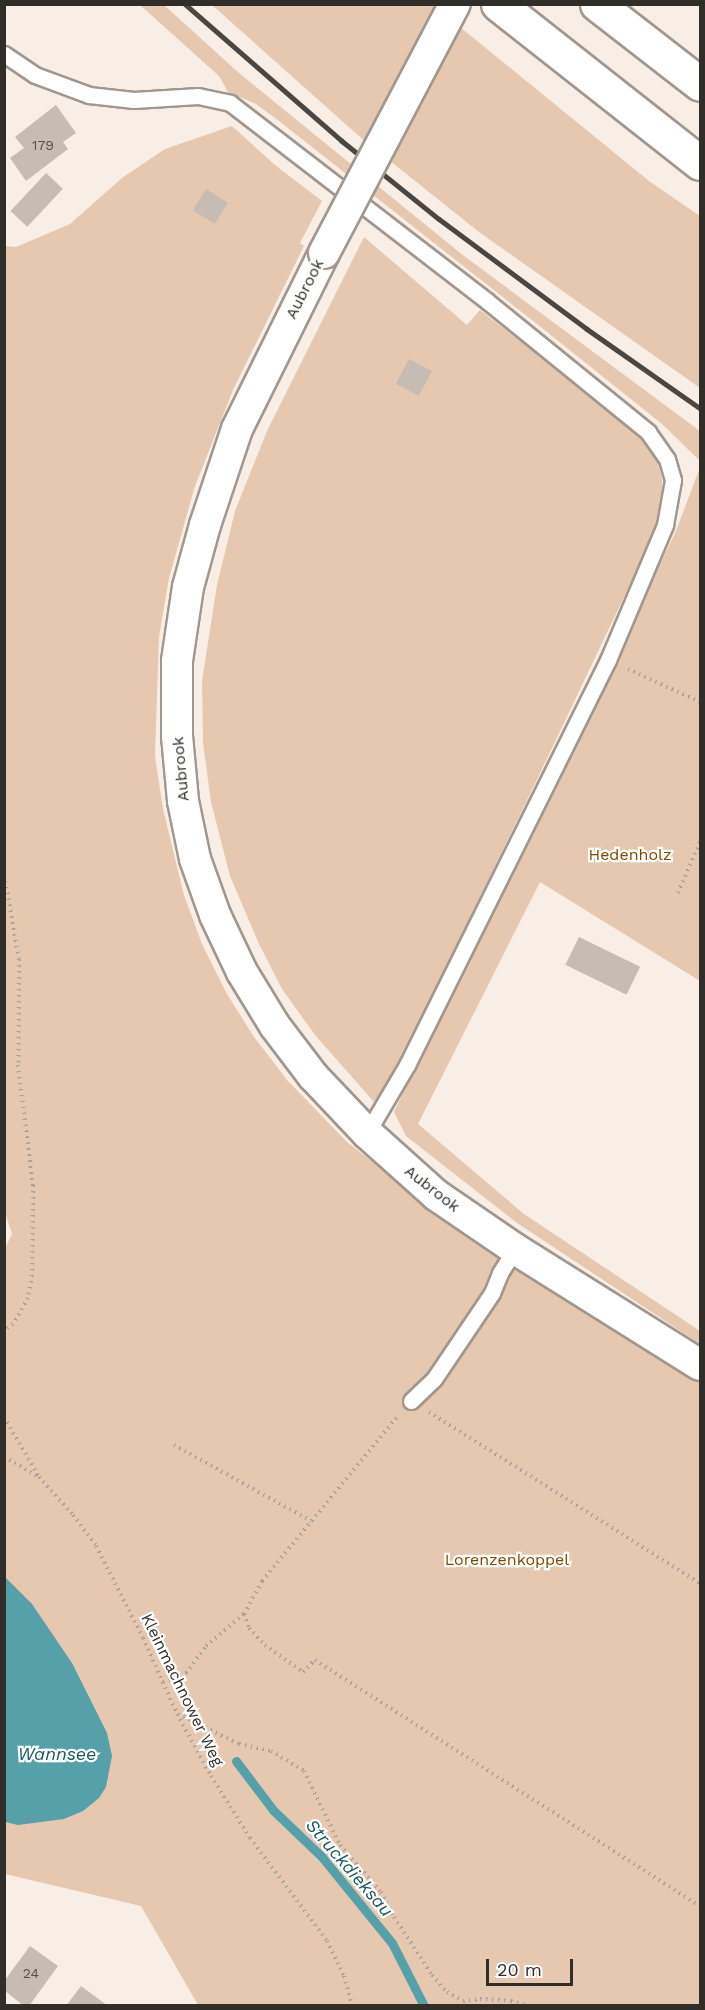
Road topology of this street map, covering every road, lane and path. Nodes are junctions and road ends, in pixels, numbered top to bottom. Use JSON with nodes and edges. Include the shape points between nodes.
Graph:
{"nodes":[{"id":1,"x":454,"y":4,"type":"edge"},
{"id":2,"x":498,"y":4,"type":"edge"},
{"id":3,"x":597,"y":4,"type":"edge"},
{"id":4,"x":4,"y":54,"type":"edge"},
{"id":5,"x":700,"y":84,"type":"edge"},
{"id":6,"x":700,"y":163,"type":"edge"},
{"id":7,"x":608,"y":660,"type":"junction"},
{"id":8,"x":700,"y":702,"type":"edge"},
{"id":9,"x":700,"y":842,"type":"edge"},
{"id":10,"x":4,"y":875,"type":"edge"},
{"id":11,"x":678,"y":893,"type":"dead end"},
{"id":12,"x":367,"y":1133,"type":"junction"},
{"id":13,"x":515,"y":1249,"type":"junction"},
{"id":14,"x":4,"y":1330,"type":"edge"},
{"id":15,"x":700,"y":1365,"type":"edge"},
{"id":16,"x":411,"y":1401,"type":"junction"},
{"id":17,"x":4,"y":1417,"type":"edge"},
{"id":18,"x":174,"y":1445,"type":"dead end"},
{"id":19,"x":4,"y":1457,"type":"edge"},
{"id":20,"x":39,"y":1477,"type":"junction"},
{"id":21,"x":311,"y":1521,"type":"junction"},
{"id":22,"x":700,"y":1583,"type":"edge"},
{"id":23,"x":244,"y":1614,"type":"junction"},
{"id":24,"x":163,"y":1682,"type":"junction"},
{"id":25,"x":177,"y":1714,"type":"junction"},
{"id":26,"x":700,"y":1905,"type":"edge"},
{"id":27,"x":352,"y":2006,"type":"edge"},
{"id":28,"x":528,"y":2006,"type":"edge"}],
"edges":[{"from":1,"to":12,"type":"street","name":"Aubrook","bridge":true,"via":[[237,429],[188,587],[177,661],[177,736],[183,801],[195,859],[215,915],[242,972],[275,1026],[313,1076]]},
{"from":2,"to":6,"type":"highway"},
{"from":3,"to":5,"type":"highway"},
{"from":4,"to":7,"type":"lane","via":[[35,75],[89,95],[134,100],[198,96],[230,103],[487,301],[648,432],[667,459],[674,480],[671,505]]},
{"from":7,"to":8,"type":"path"},
{"from":7,"to":12,"type":"lane","via":[[407,1065]]},
{"from":9,"to":11,"type":"path"},
{"from":10,"to":14,"type":"path","via":[[19,959],[18,1065],[33,1185],[28,1299],[13,1324]]},
{"from":12,"to":13,"type":"street","name":"Aubrook","via":[[436,1195]]},
{"from":13,"to":15,"type":"street","name":"Aubrook"},
{"from":13,"to":16,"type":"lane","via":[[492,1293],[434,1379]]},
{"from":16,"to":21,"type":"path"},
{"from":16,"to":22,"type":"path"},
{"from":17,"to":20,"type":"path","name":"Kleinmachnower Weg"},
{"from":18,"to":21,"type":"path"},
{"from":19,"to":20,"type":"path"},
{"from":20,"to":24,"type":"path","name":"Kleinmachnower Weg","via":[[96,1546]]},
{"from":21,"to":23,"type":"path","via":[[262,1581]]},
{"from":23,"to":24,"type":"path","via":[[206,1646],[186,1673]]},
{"from":23,"to":26,"type":"path","via":[[249,1628],[265,1645],[303,1672],[315,1660]]},
{"from":24,"to":25,"type":"path","name":"Kleinmachnower Weg"},
{"from":25,"to":27,"type":"path","name":"Kleinmachnower Weg","via":[[250,1838],[327,1941],[344,1976]]},
{"from":25,"to":28,"type":"path","via":[[239,1744],[271,1751],[304,1771],[340,1845],[381,1892],[432,1975],[447,1992],[463,2001],[480,1998]]}]}
